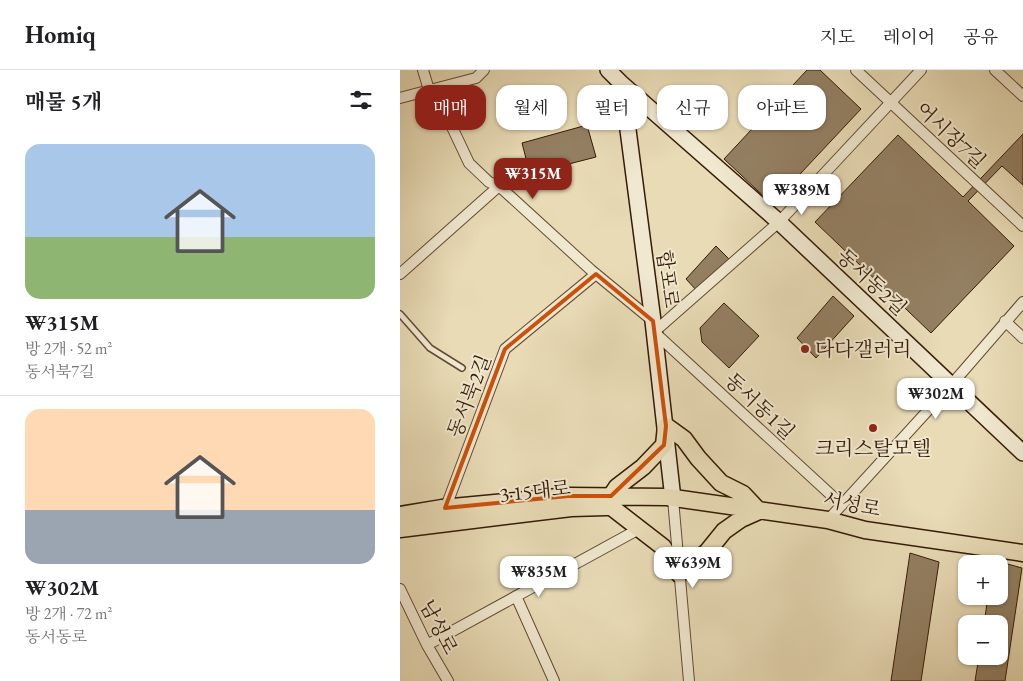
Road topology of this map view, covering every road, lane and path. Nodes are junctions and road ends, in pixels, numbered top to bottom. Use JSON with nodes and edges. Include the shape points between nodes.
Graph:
{"nodes":[{"id":1,"x":423,"y":70,"type":"edge"},
{"id":2,"x":484,"y":70,"type":"edge"},
{"id":3,"x":608,"y":70,"type":"edge"},
{"id":4,"x":856,"y":70,"type":"edge"},
{"id":5,"x":921,"y":70,"type":"edge"},
{"id":6,"x":995,"y":70,"type":"edge"},
{"id":7,"x":622,"y":84,"type":"junction"},
{"id":8,"x":427,"y":85,"type":"edge"},
{"id":9,"x":448,"y":85,"type":"edge"},
{"id":10,"x":415,"y":94,"type":"edge"},
{"id":11,"x":1023,"y":96,"type":"edge"},
{"id":12,"x":400,"y":98,"type":"edge"},
{"id":13,"x":891,"y":102,"type":"junction"},
{"id":14,"x":453,"y":130,"type":"edge"},
{"id":15,"x":499,"y":186,"type":"junction"},
{"id":16,"x":779,"y":222,"type":"junction"},
{"id":17,"x":1023,"y":226,"type":"edge"},
{"id":18,"x":400,"y":274,"type":"edge"},
{"id":19,"x":596,"y":274,"type":"junction"},
{"id":20,"x":1023,"y":302,"type":"edge"},
{"id":21,"x":400,"y":314,"type":"edge"},
{"id":22,"x":1005,"y":321,"type":"junction"},
{"id":23,"x":654,"y":327,"type":"junction"},
{"id":24,"x":1023,"y":338,"type":"edge"},
{"id":25,"x":462,"y":368,"type":"dead end"},
{"id":26,"x":952,"y":384,"type":"junction"},
{"id":27,"x":666,"y":426,"type":"junction"},
{"id":28,"x":1023,"y":453,"type":"edge"},
{"id":29,"x":673,"y":499,"type":"junction"},
{"id":30,"x":610,"y":501,"type":"junction"},
{"id":31,"x":842,"y":505,"type":"junction"},
{"id":32,"x":759,"y":511,"type":"junction"},
{"id":33,"x":400,"y":515,"type":"edge"},
{"id":34,"x":443,"y":516,"type":"junction"},
{"id":35,"x":828,"y":520,"type":"junction"},
{"id":36,"x":400,"y":528,"type":"edge"},
{"id":37,"x":640,"y":528,"type":"junction"},
{"id":38,"x":1023,"y":553,"type":"edge"},
{"id":39,"x":679,"y":574,"type":"junction"},
{"id":40,"x":400,"y":589,"type":"edge"},
{"id":41,"x":516,"y":596,"type":"junction"},
{"id":42,"x":427,"y":645,"type":"junction"},
{"id":43,"x":448,"y":681,"type":"edge"},
{"id":44,"x":554,"y":681,"type":"edge"},
{"id":45,"x":689,"y":681,"type":"edge"}],
"edges":[{"from":1,"to":8,"type":"street","name":"동서동1길"},
{"from":2,"to":9,"type":"street","via":[[476,78]]},
{"from":3,"to":7,"type":"main road"},
{"from":4,"to":13,"type":"street","name":"어시장7길"},
{"from":5,"to":13,"type":"street"},
{"from":6,"to":11,"type":"street"},
{"from":7,"to":16,"type":"main road","name":"동서동2길"},
{"from":7,"to":23,"type":"main road","name":"합포로"},
{"from":10,"to":12,"type":"street"},
{"from":13,"to":16,"type":"street"},
{"from":13,"to":17,"type":"street","name":"어시장7길"},
{"from":14,"to":15,"type":"street","name":"동서동1길","via":[[469,163],[489,182]]},
{"from":15,"to":18,"type":"street"},
{"from":15,"to":19,"type":"street","name":"동서동1길"},
{"from":16,"to":23,"type":"street"},
{"from":16,"to":26,"type":"main road","name":"동서동2길"},
{"from":19,"to":23,"type":"street","name":"동서동1길"},
{"from":19,"to":34,"type":"street","name":"동서북2길","via":[[506,349]]},
{"from":20,"to":22,"type":"street"},
{"from":21,"to":25,"type":"lane","via":[[430,348]]},
{"from":22,"to":24,"type":"street"},
{"from":22,"to":26,"type":"street"},
{"from":23,"to":27,"type":"main road","name":"합포로"},
{"from":23,"to":31,"type":"street","name":"동서동1길"},
{"from":26,"to":28,"type":"main road","name":"동서동2길"},
{"from":26,"to":31,"type":"street"},
{"from":27,"to":29,"type":"main road","name":"합포로"},
{"from":27,"to":30,"type":"main road","via":[[664,445],[618,487]]},
{"from":27,"to":32,"type":"main road","via":[[684,439],[721,483],[742,494]]},
{"from":29,"to":30,"type":"main road","name":"3·15대로"},
{"from":29,"to":32,"type":"main road","name":"서성로"},
{"from":29,"to":39,"type":"street"},
{"from":30,"to":34,"type":"main road","name":"3·15대로","via":[[568,496]]},
{"from":30,"to":37,"type":"main road"},
{"from":31,"to":35,"type":"street"},
{"from":32,"to":35,"type":"main road","name":"서성로"},
{"from":32,"to":39,"type":"main road","via":[[724,531],[707,552]]},
{"from":33,"to":34,"type":"main road","name":"3·15대로"},
{"from":34,"to":36,"type":"main road","name":"3·15대로"},
{"from":35,"to":38,"type":"main road","name":"서성로","via":[[865,530]]},
{"from":37,"to":39,"type":"main road","via":[[664,547]]},
{"from":37,"to":41,"type":"street"},
{"from":39,"to":45,"type":"street"},
{"from":40,"to":42,"type":"street","name":"남성로"},
{"from":41,"to":42,"type":"street"},
{"from":41,"to":44,"type":"street"},
{"from":42,"to":43,"type":"street","name":"남성로"}]}
